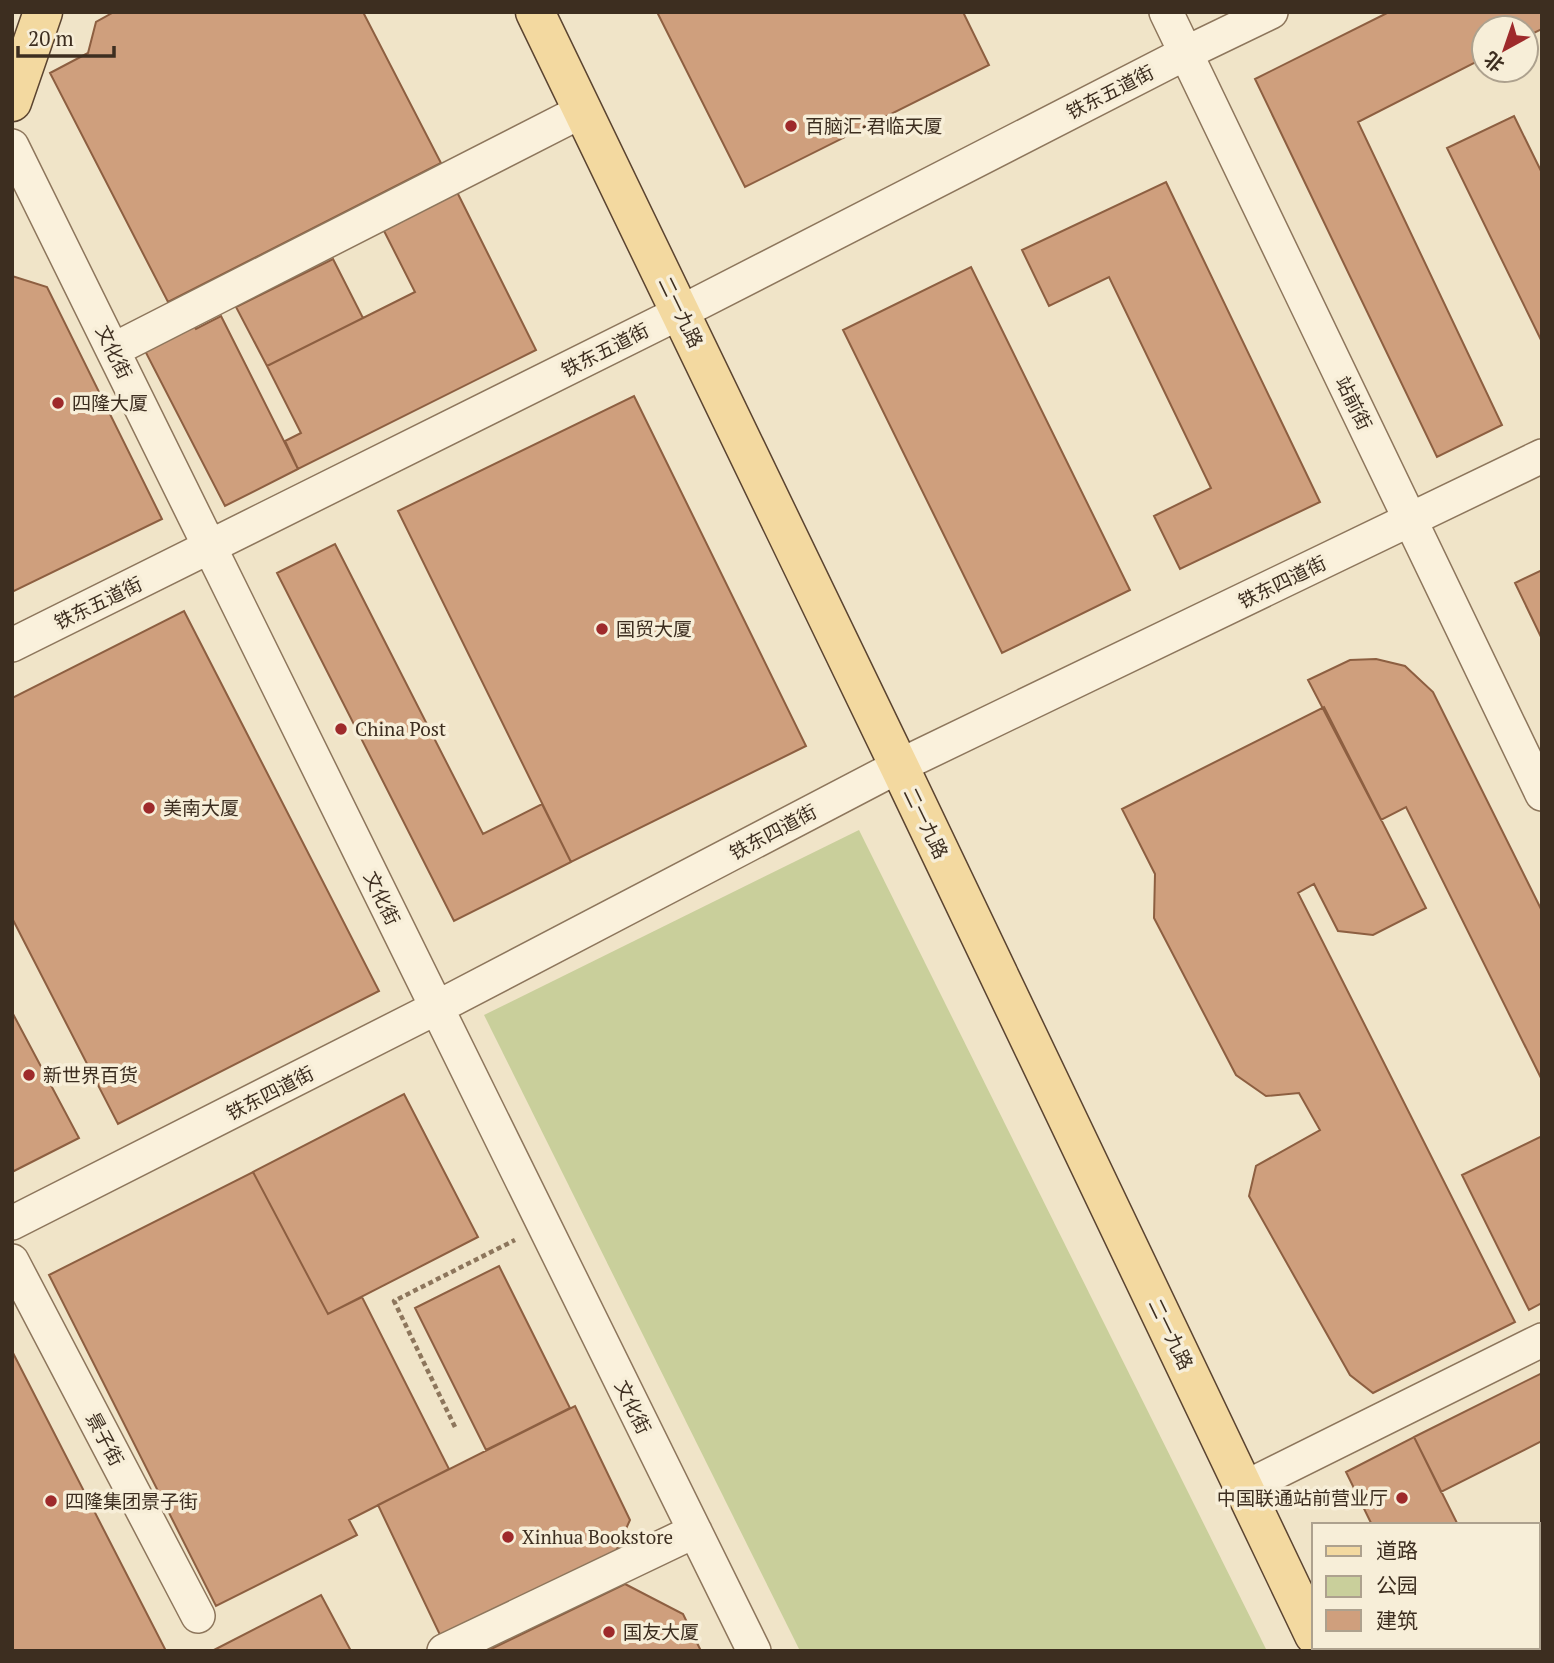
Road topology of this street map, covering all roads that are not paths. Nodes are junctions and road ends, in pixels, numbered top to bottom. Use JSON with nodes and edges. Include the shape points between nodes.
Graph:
{"nodes":[{"id":1,"x":43,"y":12,"type":"edge"},
{"id":2,"x":535,"y":12,"type":"edge"},
{"id":3,"x":1166,"y":12,"type":"edge"},
{"id":4,"x":1271,"y":12,"type":"edge"},
{"id":5,"x":1186,"y":53,"type":"junction"},
{"id":6,"x":12,"y":102,"type":"edge"},
{"id":7,"x":582,"y":111,"type":"junction"},
{"id":8,"x":12,"y":145,"type":"edge"},
{"id":9,"x":681,"y":312,"type":"junction"},
{"id":10,"x":113,"y":350,"type":"junction"},
{"id":11,"x":1542,"y":456,"type":"edge"},
{"id":12,"x":1410,"y":521,"type":"junction"},
{"id":13,"x":211,"y":548,"type":"junction"},
{"id":14,"x":12,"y":645,"type":"edge"},
{"id":15,"x":899,"y":766,"type":"junction"},
{"id":16,"x":1542,"y":794,"type":"edge"},
{"id":17,"x":436,"y":1008,"type":"junction"},
{"id":18,"x":12,"y":1223,"type":"edge"},
{"id":19,"x":12,"y":1261,"type":"edge"},
{"id":20,"x":1542,"y":1340,"type":"edge"},
{"id":21,"x":1244,"y":1488,"type":"junction"},
{"id":22,"x":695,"y":1531,"type":"junction"},
{"id":23,"x":198,"y":1616,"type":"dead end"},
{"id":24,"x":1312,"y":1631,"type":"edge"},
{"id":25,"x":444,"y":1651,"type":"edge"},
{"id":26,"x":754,"y":1651,"type":"edge"}],
"edges":[{"from":1,"to":6,"type":"main road"},
{"from":2,"to":7,"type":"main road","name":"二一九路"},
{"from":3,"to":5,"type":"street","name":"站前街"},
{"from":4,"to":5,"type":"street","name":"铁东五道街"},
{"from":5,"to":9,"type":"street","name":"铁东五道街"},
{"from":5,"to":12,"type":"street","name":"站前街"},
{"from":7,"to":9,"type":"main road","name":"二一九路"},
{"from":7,"to":10,"type":"street"},
{"from":8,"to":10,"type":"street","name":"文化街"},
{"from":9,"to":13,"type":"street","name":"铁东五道街"},
{"from":9,"to":15,"type":"main road","name":"二一九路"},
{"from":10,"to":13,"type":"street","name":"文化街"},
{"from":11,"to":12,"type":"street","name":"铁东四道街"},
{"from":12,"to":15,"type":"street","name":"铁东四道街"},
{"from":12,"to":16,"type":"street","name":"站前街"},
{"from":13,"to":14,"type":"street","name":"铁东五道街"},
{"from":13,"to":17,"type":"street","name":"文化街"},
{"from":15,"to":17,"type":"street","name":"铁东四道街"},
{"from":15,"to":21,"type":"main road","name":"二一九路"},
{"from":17,"to":18,"type":"street","name":"铁东四道街"},
{"from":17,"to":22,"type":"street","name":"文化街"},
{"from":19,"to":23,"type":"street","name":"景子街"},
{"from":20,"to":21,"type":"street"},
{"from":21,"to":24,"type":"main road","name":"二一九路"},
{"from":22,"to":25,"type":"street"},
{"from":22,"to":26,"type":"street","name":"文化街"}]}
